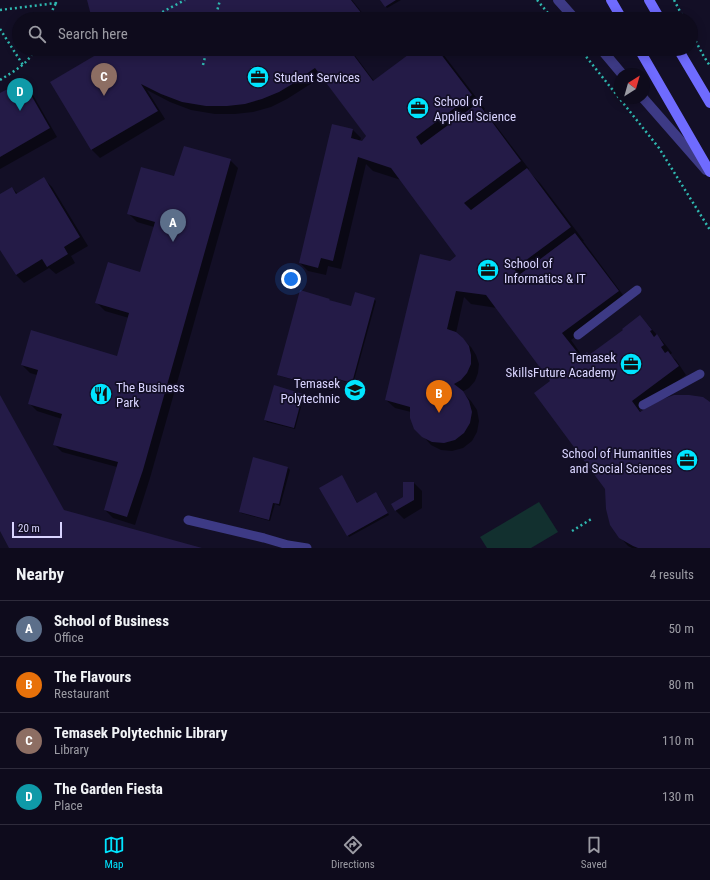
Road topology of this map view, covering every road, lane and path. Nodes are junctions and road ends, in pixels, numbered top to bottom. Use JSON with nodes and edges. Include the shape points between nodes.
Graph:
{"nodes":[{"id":1,"x":185,"y":0,"type":"edge"},
{"id":2,"x":220,"y":0,"type":"edge"},
{"id":3,"x":536,"y":0,"type":"edge"},
{"id":4,"x":558,"y":0,"type":"edge"},
{"id":5,"x":612,"y":0,"type":"edge"},
{"id":6,"x":649,"y":0,"type":"edge"},
{"id":7,"x":674,"y":0,"type":"edge"},
{"id":8,"x":55,"y":1,"type":"edge"},
{"id":9,"x":0,"y":10,"type":"edge"},
{"id":10,"x":51,"y":12,"type":"edge"},
{"id":11,"x":162,"y":12,"type":"edge"},
{"id":12,"x":217,"y":12,"type":"edge"},
{"id":13,"x":547,"y":12,"type":"edge"},
{"id":14,"x":569,"y":12,"type":"edge"},
{"id":15,"x":618,"y":12,"type":"edge"},
{"id":16,"x":656,"y":12,"type":"edge"},
{"id":17,"x":680,"y":12,"type":"edge"},
{"id":18,"x":0,"y":29,"type":"edge"},
{"id":19,"x":698,"y":45,"type":"edge"},
{"id":20,"x":12,"y":48,"type":"edge"},
{"id":21,"x":17,"y":56,"type":"edge"},
{"id":22,"x":31,"y":56,"type":"edge"},
{"id":23,"x":205,"y":56,"type":"edge"},
{"id":24,"x":586,"y":56,"type":"edge"},
{"id":25,"x":607,"y":56,"type":"edge"},
{"id":26,"x":644,"y":56,"type":"edge"},
{"id":27,"x":682,"y":56,"type":"edge"},
{"id":28,"x":23,"y":65,"type":"junction"},
{"id":29,"x":203,"y":65,"type":"dead end"},
{"id":30,"x":710,"y":66,"type":"edge"},
{"id":31,"x":617,"y":68,"type":"edge"},
{"id":32,"x":0,"y":80,"type":"edge"},
{"id":33,"x":710,"y":103,"type":"edge"},
{"id":34,"x":648,"y":104,"type":"edge"},
{"id":35,"x":710,"y":174,"type":"edge"},
{"id":36,"x":710,"y":230,"type":"edge"},
{"id":37,"x":637,"y":290,"type":"dead end"},
{"id":38,"x":578,"y":335,"type":"dead end"},
{"id":39,"x":700,"y":374,"type":"dead end"},
{"id":40,"x":643,"y":405,"type":"dead end"},
{"id":41,"x":593,"y":518,"type":"dead end"},
{"id":42,"x":188,"y":520,"type":"dead end"},
{"id":43,"x":572,"y":531,"type":"dead end"},
{"id":44,"x":307,"y":548,"type":"edge"}],
"edges":[{"from":1,"to":11,"type":"path"},
{"from":2,"to":12,"type":"path"},
{"from":3,"to":13,"type":"path"},
{"from":4,"to":14,"type":"street"},
{"from":5,"to":15,"type":"main road"},
{"from":6,"to":16,"type":"main road"},
{"from":7,"to":17,"type":"path"},
{"from":8,"to":9,"type":"path"},
{"from":8,"to":10,"type":"path"},
{"from":18,"to":20,"type":"path"},
{"from":19,"to":30,"type":"path"},
{"from":21,"to":28,"type":"path"},
{"from":22,"to":28,"type":"path"},
{"from":23,"to":29,"type":"path"},
{"from":24,"to":36,"type":"path","via":[[659,148]]},
{"from":25,"to":31,"type":"street"},
{"from":26,"to":35,"type":"main road"},
{"from":27,"to":33,"type":"main road"},
{"from":28,"to":32,"type":"path"},
{"from":34,"to":35,"type":"street"},
{"from":37,"to":38,"type":"lane"},
{"from":39,"to":40,"type":"lane"},
{"from":41,"to":43,"type":"path"},
{"from":42,"to":44,"type":"lane"}]}
